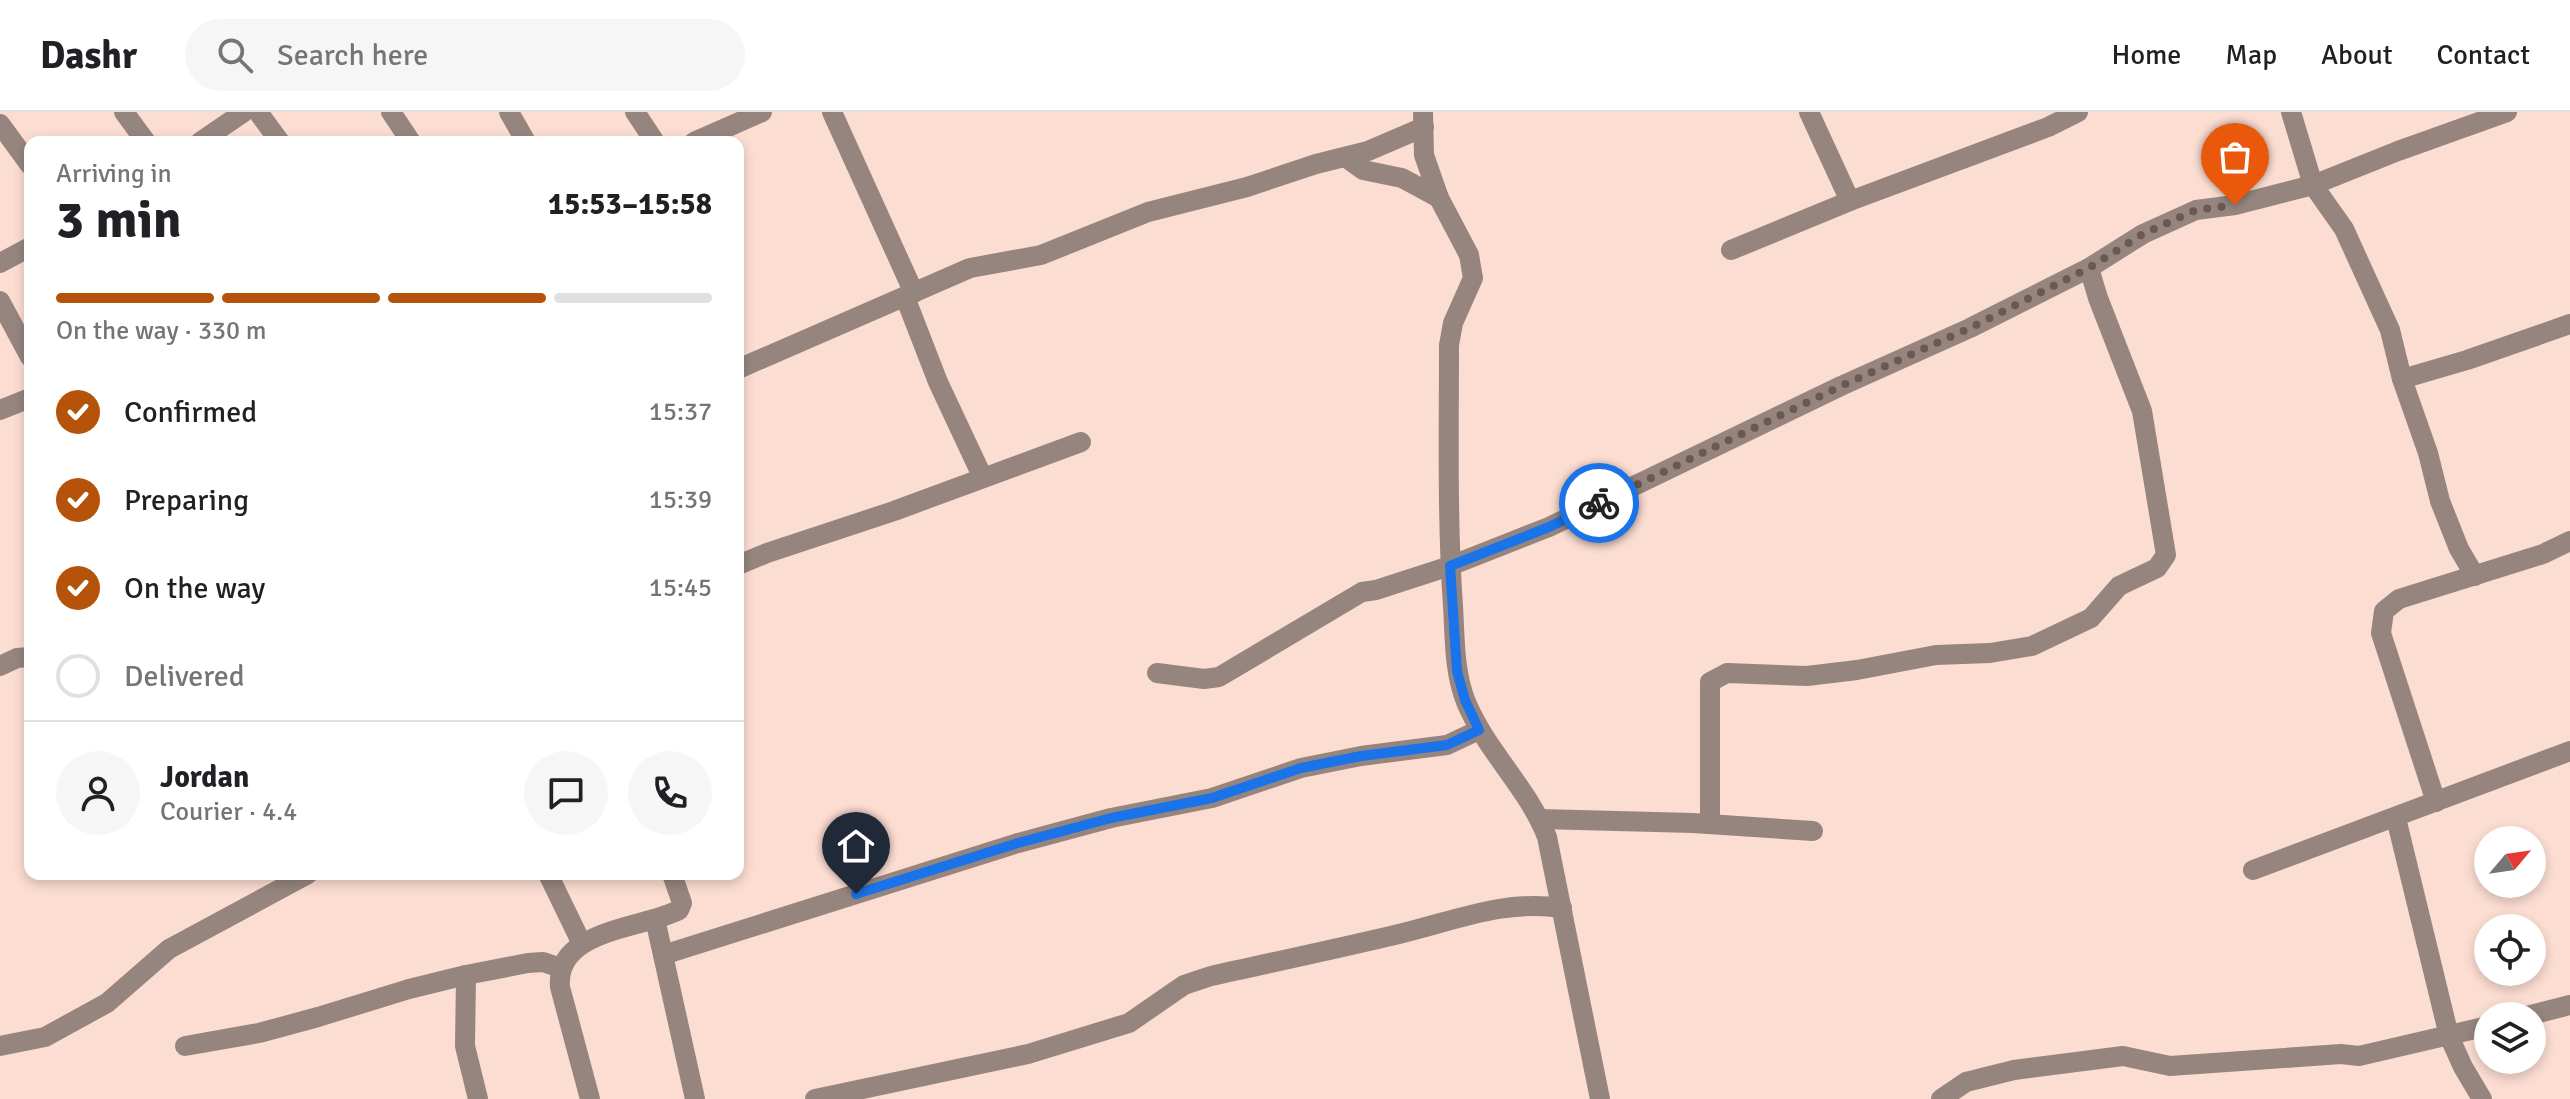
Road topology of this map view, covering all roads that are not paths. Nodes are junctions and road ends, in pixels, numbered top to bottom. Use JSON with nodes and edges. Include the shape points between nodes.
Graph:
{"nodes":[{"id":1,"x":124,"y":112,"type":"edge"},
{"id":2,"x":244,"y":112,"type":"edge"},
{"id":3,"x":258,"y":112,"type":"edge"},
{"id":4,"x":391,"y":112,"type":"edge"},
{"id":5,"x":509,"y":112,"type":"edge"},
{"id":6,"x":635,"y":112,"type":"edge"},
{"id":7,"x":761,"y":112,"type":"edge"},
{"id":8,"x":832,"y":112,"type":"edge"},
{"id":9,"x":1809,"y":112,"type":"edge"},
{"id":10,"x":2078,"y":112,"type":"edge"},
{"id":11,"x":2291,"y":112,"type":"edge"},
{"id":12,"x":2507,"y":112,"type":"edge"},
{"id":13,"x":1424,"y":120,"type":"edge"},
{"id":14,"x":0,"y":124,"type":"edge"},
{"id":15,"x":142,"y":136,"type":"edge"},
{"id":16,"x":209,"y":136,"type":"edge"},
{"id":17,"x":276,"y":136,"type":"edge"},
{"id":18,"x":407,"y":136,"type":"edge"},
{"id":19,"x":523,"y":136,"type":"edge"},
{"id":20,"x":651,"y":136,"type":"edge"},
{"id":21,"x":707,"y":136,"type":"edge"},
{"id":22,"x":24,"y":157,"type":"edge"},
{"id":23,"x":1345,"y":157,"type":"junction"},
{"id":24,"x":2313,"y":185,"type":"junction"},
{"id":25,"x":1439,"y":198,"type":"junction"},
{"id":26,"x":1850,"y":201,"type":"junction"},
{"id":27,"x":24,"y":250,"type":"edge"},
{"id":28,"x":1731,"y":250,"type":"dead end"},
{"id":29,"x":0,"y":263,"type":"edge"},
{"id":30,"x":2089,"y":268,"type":"junction"},
{"id":31,"x":909,"y":295,"type":"junction"},
{"id":32,"x":0,"y":301,"type":"edge"},
{"id":33,"x":2570,"y":324,"type":"edge"},
{"id":34,"x":24,"y":346,"type":"edge"},
{"id":35,"x":744,"y":366,"type":"edge"},
{"id":36,"x":2402,"y":379,"type":"junction"},
{"id":37,"x":24,"y":400,"type":"edge"},
{"id":38,"x":0,"y":410,"type":"edge"},
{"id":39,"x":1081,"y":442,"type":"dead end"},
{"id":40,"x":983,"y":478,"type":"junction"},
{"id":41,"x":2570,"y":541,"type":"edge"},
{"id":42,"x":744,"y":563,"type":"edge"},
{"id":43,"x":1450,"y":566,"type":"junction"},
{"id":44,"x":2475,"y":576,"type":"junction"},
{"id":45,"x":24,"y":657,"type":"edge"},
{"id":46,"x":0,"y":666,"type":"edge"},
{"id":47,"x":1157,"y":673,"type":"dead end"},
{"id":48,"x":1479,"y":730,"type":"junction"},
{"id":49,"x":2570,"y":751,"type":"edge"},
{"id":50,"x":2436,"y":802,"type":"junction"},
{"id":51,"x":2396,"y":818,"type":"junction"},
{"id":52,"x":1540,"y":819,"type":"junction"},
{"id":53,"x":1710,"y":824,"type":"junction"},
{"id":54,"x":1813,"y":831,"type":"dead end"},
{"id":55,"x":2253,"y":870,"type":"dead end"},
{"id":56,"x":297,"y":880,"type":"edge"},
{"id":57,"x":551,"y":880,"type":"edge"},
{"id":58,"x":674,"y":880,"type":"edge"},
{"id":59,"x":1562,"y":908,"type":"junction"},
{"id":60,"x":655,"y":919,"type":"junction"},
{"id":61,"x":582,"y":944,"type":"junction"},
{"id":62,"x":663,"y":955,"type":"junction"},
{"id":63,"x":561,"y":968,"type":"junction"},
{"id":64,"x":466,"y":975,"type":"junction"},
{"id":65,"x":2570,"y":1005,"type":"edge"},
{"id":66,"x":2546,"y":1011,"type":"edge"},
{"id":67,"x":2474,"y":1030,"type":"edge"},
{"id":68,"x":2449,"y":1036,"type":"junction"},
{"id":69,"x":0,"y":1046,"type":"edge"},
{"id":70,"x":185,"y":1046,"type":"dead end"},
{"id":71,"x":478,"y":1099,"type":"edge"},
{"id":72,"x":590,"y":1099,"type":"edge"},
{"id":73,"x":695,"y":1099,"type":"edge"},
{"id":74,"x":815,"y":1099,"type":"edge"},
{"id":75,"x":1600,"y":1099,"type":"edge"},
{"id":76,"x":1941,"y":1099,"type":"edge"},
{"id":77,"x":2482,"y":1099,"type":"edge"}],
"edges":[{"from":1,"to":15,"type":"street"},
{"from":2,"to":16,"type":"street"},
{"from":3,"to":17,"type":"street"},
{"from":4,"to":18,"type":"street"},
{"from":5,"to":19,"type":"street"},
{"from":6,"to":20,"type":"street"},
{"from":7,"to":21,"type":"street"},
{"from":8,"to":31,"type":"street"},
{"from":9,"to":26,"type":"street"},
{"from":10,"to":26,"type":"street"},
{"from":11,"to":24,"type":"street"},
{"from":12,"to":24,"type":"street"},
{"from":13,"to":23,"type":"street","via":[[1368,151]]},
{"from":13,"to":25,"type":"street","via":[[1424,155]]},
{"from":14,"to":22,"type":"street"},
{"from":23,"to":25,"type":"street","via":[[1363,170],[1402,178]]},
{"from":23,"to":31,"type":"street","via":[[1148,212],[1041,255],[970,268]]},
{"from":24,"to":30,"type":"street","via":[[2196,210],[2143,234]]},
{"from":24,"to":36,"type":"street","via":[[2344,229],[2390,330]]},
{"from":25,"to":43,"type":"street","via":[[1469,255],[1473,278],[1449,345]]},
{"from":26,"to":28,"type":"street"},
{"from":27,"to":29,"type":"street"},
{"from":30,"to":43,"type":"street","via":[[1549,527]]},
{"from":30,"to":53,"type":"street","via":[[2142,411],[2163,561],[2119,586],[2091,618],[2032,646],[1807,676],[1717,676],[1710,682]]},
{"from":31,"to":35,"type":"street"},
{"from":31,"to":40,"type":"street","via":[[938,382]]},
{"from":32,"to":34,"type":"street"},
{"from":33,"to":36,"type":"street"},
{"from":36,"to":44,"type":"street","via":[[2440,501]]},
{"from":37,"to":38,"type":"street"},
{"from":39,"to":40,"type":"street"},
{"from":40,"to":42,"type":"street"},
{"from":41,"to":44,"type":"street"},
{"from":43,"to":47,"type":"street","via":[[1362,592],[1219,677]]},
{"from":43,"to":48,"type":"street","via":[[1457,671]]},
{"from":44,"to":50,"type":"street","via":[[2399,599],[2384,611],[2381,633]]},
{"from":45,"to":46,"type":"street"},
{"from":48,"to":52,"type":"street"},
{"from":48,"to":62,"type":"street","via":[[1447,745],[1301,768],[1212,798],[1018,843]]},
{"from":49,"to":50,"type":"street"},
{"from":50,"to":51,"type":"street"},
{"from":51,"to":55,"type":"street"},
{"from":51,"to":68,"type":"street"},
{"from":52,"to":53,"type":"street"},
{"from":52,"to":59,"type":"street"},
{"from":53,"to":54,"type":"street"},
{"from":56,"to":69,"type":"street","via":[[169,949],[95,1010],[45,1037]]},
{"from":57,"to":61,"type":"street"},
{"from":58,"to":60,"type":"street","via":[[682,903],[679,910]]},
{"from":59,"to":74,"type":"street","via":[[1521,905],[1484,910],[1211,976],[1184,985],[1129,1023],[1028,1054]]},
{"from":59,"to":75,"type":"street"},
{"from":60,"to":61,"type":"street"},
{"from":60,"to":62,"type":"street"},
{"from":61,"to":63,"type":"street"},
{"from":62,"to":73,"type":"street"},
{"from":63,"to":64,"type":"street","via":[[528,963]]},
{"from":63,"to":72,"type":"street","via":[[560,987]]},
{"from":64,"to":70,"type":"street","via":[[259,1033]]},
{"from":64,"to":71,"type":"street","via":[[465,1046]]},
{"from":65,"to":66,"type":"street"},
{"from":67,"to":68,"type":"street"},
{"from":68,"to":76,"type":"street","via":[[2359,1056],[2170,1066],[2123,1056],[2014,1070],[1966,1082]]},
{"from":68,"to":77,"type":"street"}]}
